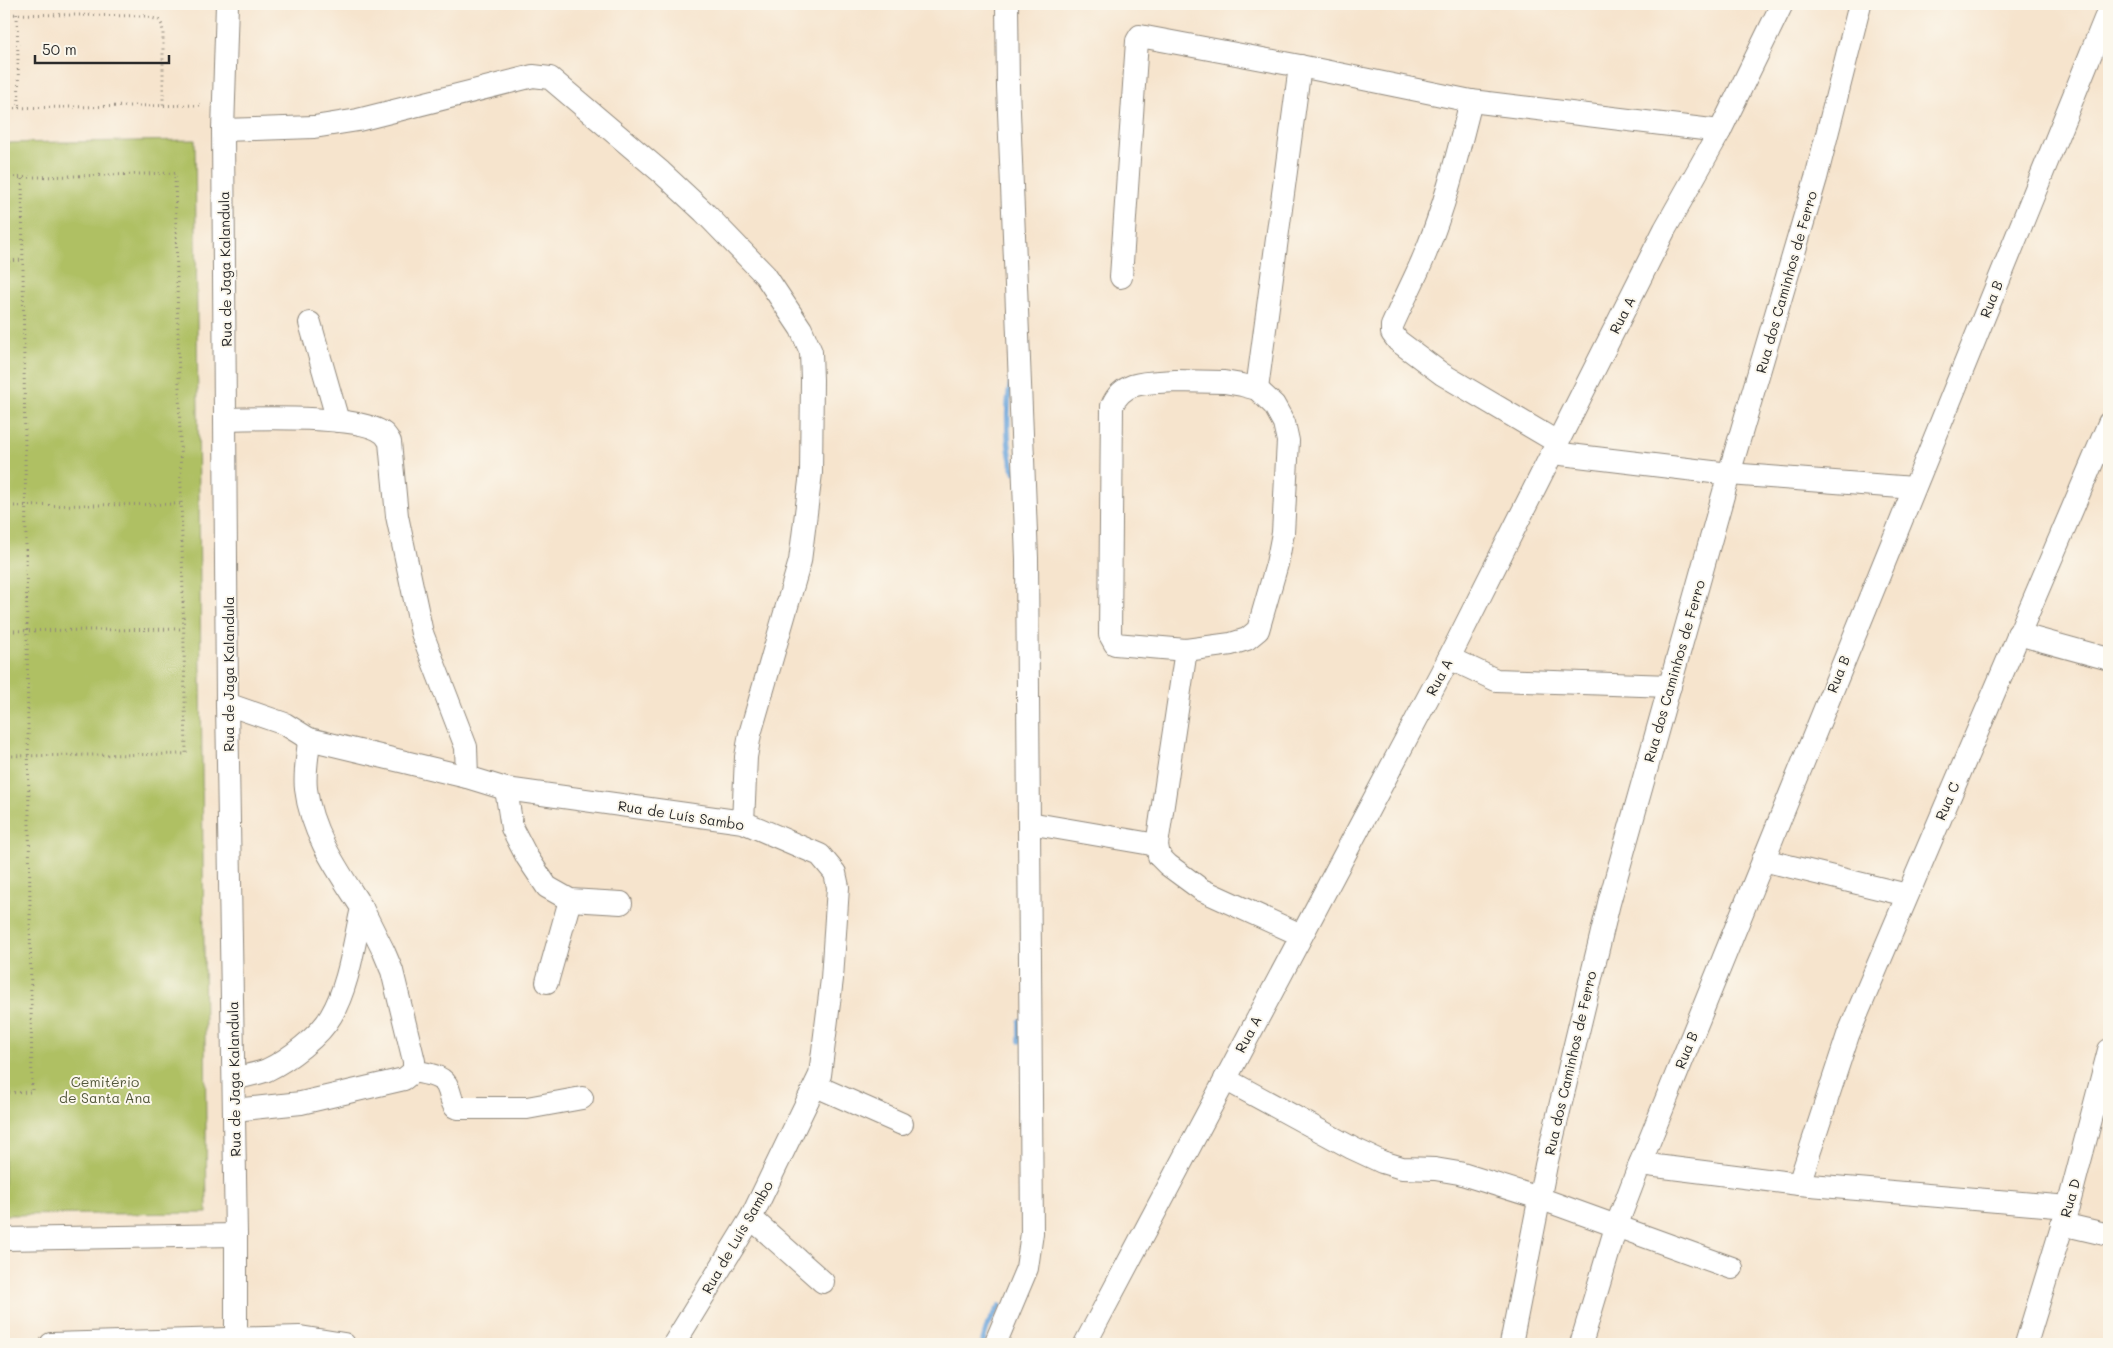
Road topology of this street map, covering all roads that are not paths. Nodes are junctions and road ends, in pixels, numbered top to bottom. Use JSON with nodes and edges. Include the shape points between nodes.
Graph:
{"nodes":[{"id":1,"x":227,"y":4,"type":"edge"},
{"id":2,"x":1007,"y":4,"type":"edge"},
{"id":3,"x":1782,"y":4,"type":"edge"},
{"id":4,"x":1860,"y":4,"type":"edge"},
{"id":5,"x":2109,"y":9,"type":"edge"},
{"id":6,"x":1300,"y":66,"type":"junction"},
{"id":7,"x":1471,"y":101,"type":"junction"},
{"id":8,"x":223,"y":130,"type":"junction"},
{"id":9,"x":1720,"y":131,"type":"junction"},
{"id":10,"x":1122,"y":277,"type":"dead end"},
{"id":11,"x":310,"y":322,"type":"dead end"},
{"id":12,"x":1257,"y":390,"type":"junction"},
{"id":13,"x":226,"y":419,"type":"junction"},
{"id":14,"x":338,"y":421,"type":"junction"},
{"id":15,"x":2109,"y":423,"type":"edge"},
{"id":16,"x":1555,"y":447,"type":"junction"},
{"id":17,"x":1729,"y":474,"type":"junction"},
{"id":18,"x":1914,"y":488,"type":"junction"},
{"id":19,"x":2018,"y":634,"type":"junction"},
{"id":20,"x":1186,"y":650,"type":"junction"},
{"id":21,"x":1449,"y":658,"type":"junction"},
{"id":22,"x":2109,"y":659,"type":"edge"},
{"id":23,"x":1670,"y":686,"type":"junction"},
{"id":24,"x":227,"y":704,"type":"junction"},
{"id":25,"x":309,"y":738,"type":"junction"},
{"id":26,"x":467,"y":777,"type":"junction"},
{"id":27,"x":506,"y":789,"type":"junction"},
{"id":28,"x":743,"y":822,"type":"junction"},
{"id":29,"x":1029,"y":823,"type":"junction"},
{"id":30,"x":1156,"y":844,"type":"junction"},
{"id":31,"x":1763,"y":860,"type":"junction"},
{"id":32,"x":1907,"y":895,"type":"junction"},
{"id":33,"x":570,"y":900,"type":"junction"},
{"id":34,"x":621,"y":903,"type":"dead end"},
{"id":35,"x":362,"y":908,"type":"junction"},
{"id":36,"x":1301,"y":935,"type":"junction"},
{"id":37,"x":548,"y":982,"type":"dead end"},
{"id":38,"x":2109,"y":1050,"type":"edge"},
{"id":39,"x":414,"y":1071,"type":"junction"},
{"id":40,"x":234,"y":1079,"type":"junction"},
{"id":41,"x":1225,"y":1079,"type":"junction"},
{"id":42,"x":816,"y":1086,"type":"junction"},
{"id":43,"x":582,"y":1098,"type":"dead end"},
{"id":44,"x":234,"y":1110,"type":"junction"},
{"id":45,"x":902,"y":1124,"type":"dead end"},
{"id":46,"x":1640,"y":1164,"type":"junction"},
{"id":47,"x":1799,"y":1184,"type":"junction"},
{"id":48,"x":1539,"y":1198,"type":"junction"},
{"id":49,"x":2065,"y":1216,"type":"junction"},
{"id":50,"x":751,"y":1218,"type":"junction"},
{"id":51,"x":1616,"y":1226,"type":"junction"},
{"id":52,"x":236,"y":1235,"type":"junction"},
{"id":53,"x":2109,"y":1235,"type":"edge"},
{"id":54,"x":4,"y":1239,"type":"edge"},
{"id":55,"x":1732,"y":1268,"type":"dead end"},
{"id":56,"x":823,"y":1282,"type":"dead end"},
{"id":57,"x":236,"y":1341,"type":"edge"},
{"id":58,"x":51,"y":1344,"type":"edge"},
{"id":59,"x":344,"y":1344,"type":"edge"},
{"id":60,"x":674,"y":1344,"type":"edge"},
{"id":61,"x":995,"y":1344,"type":"edge"},
{"id":62,"x":1085,"y":1344,"type":"edge"},
{"id":63,"x":1511,"y":1344,"type":"edge"},
{"id":64,"x":1581,"y":1344,"type":"edge"},
{"id":65,"x":2026,"y":1344,"type":"edge"}],
"edges":[{"from":1,"to":8,"type":"street","name":"Rua de Jaga Kalandula"},
{"from":2,"to":29,"type":"street","via":[[1027,558]]},
{"from":3,"to":9,"type":"street","name":"Rua A"},
{"from":4,"to":17,"type":"street","name":"Rua dos Caminhos de Ferro","via":[[1816,178]]},
{"from":5,"to":18,"type":"street","name":"Rua B"},
{"from":6,"to":7,"type":"street"},
{"from":6,"to":10,"type":"street","via":[[1138,37]]},
{"from":6,"to":12,"type":"street"},
{"from":7,"to":9,"type":"street"},
{"from":7,"to":16,"type":"street","via":[[1451,181],[1426,254],[1392,326],[1392,333],[1398,342],[1442,374]]},
{"from":8,"to":13,"type":"street","name":"Rua de Jaga Kalandula"},
{"from":8,"to":28,"type":"street","via":[[358,120],[533,76],[550,78],[668,178],[765,275],[801,329],[811,352],[811,473],[800,561],[750,734]]},
{"from":9,"to":16,"type":"street","name":"Rua A","via":[[1665,229]]},
{"from":11,"to":14,"type":"street"},
{"from":12,"to":20,"type":"street","via":[[1274,405],[1284,423],[1288,441],[1283,533],[1277,564],[1258,630],[1247,639],[1231,644]]},
{"from":12,"to":20,"type":"street","via":[[1224,382],[1142,383],[1117,395],[1112,406],[1110,635],[1115,644]]},
{"from":13,"to":14,"type":"street"},
{"from":13,"to":24,"type":"street","name":"Rua de Jaga Kalandula"},
{"from":14,"to":26,"type":"street","via":[[376,428],[385,433],[390,442],[397,516],[422,633],[466,747]]},
{"from":15,"to":19,"type":"street","name":"Rua C"},
{"from":16,"to":17,"type":"street"},
{"from":16,"to":21,"type":"street","name":"Rua A"},
{"from":17,"to":18,"type":"street"},
{"from":17,"to":23,"type":"street","name":"Rua dos Caminhos de Ferro"},
{"from":18,"to":31,"type":"street","name":"Rua B"},
{"from":19,"to":22,"type":"street"},
{"from":19,"to":32,"type":"street","name":"Rua C"},
{"from":20,"to":30,"type":"street"},
{"from":21,"to":23,"type":"street","via":[[1496,680]]},
{"from":21,"to":36,"type":"street","name":"Rua A"},
{"from":23,"to":48,"type":"street","name":"Rua dos Caminhos de Ferro","via":[[1609,903]]},
{"from":24,"to":25,"type":"street","name":"Rua de Luís Sambo","via":[[285,724]]},
{"from":24,"to":40,"type":"street","name":"Rua de Jaga Kalandula"},
{"from":25,"to":26,"type":"street","name":"Rua de Luís Sambo"},
{"from":25,"to":35,"type":"street","via":[[306,787],[310,808],[338,872]]},
{"from":26,"to":27,"type":"street","name":"Rua de Luís Sambo"},
{"from":27,"to":28,"type":"street","name":"Rua de Luís Sambo"},
{"from":27,"to":33,"type":"street","via":[[512,828],[527,857],[546,887]]},
{"from":28,"to":42,"type":"street","name":"Rua de Luís Sambo","via":[[820,856],[835,873],[838,887],[832,979],[823,1059]]},
{"from":29,"to":30,"type":"street"},
{"from":29,"to":61,"type":"street","via":[[1032,1234],[1028,1268]]},
{"from":30,"to":36,"type":"street","via":[[1159,856],[1202,890]]},
{"from":31,"to":32,"type":"street"},
{"from":31,"to":46,"type":"street","name":"Rua B"},
{"from":32,"to":47,"type":"street","name":"Rua C","via":[[1848,1035]]},
{"from":33,"to":34,"type":"street"},
{"from":33,"to":37,"type":"street"},
{"from":35,"to":39,"type":"street","via":[[392,971]]},
{"from":35,"to":40,"type":"street","via":[[341,992],[331,1018],[314,1037],[267,1070]]},
{"from":36,"to":41,"type":"street","name":"Rua A"},
{"from":38,"to":49,"type":"street","name":"Rua D"},
{"from":39,"to":43,"type":"street","via":[[441,1078],[446,1083],[451,1101],[459,1108],[528,1108]]},
{"from":39,"to":44,"type":"street","via":[[404,1079],[301,1103]]},
{"from":40,"to":44,"type":"street","name":"Rua de Jaga Kalandula"},
{"from":41,"to":48,"type":"street","via":[[1382,1162],[1402,1168],[1458,1173]]},
{"from":41,"to":62,"type":"street","name":"Rua A"},
{"from":42,"to":45,"type":"street"},
{"from":42,"to":50,"type":"street","name":"Rua de Luís Sambo"},
{"from":44,"to":52,"type":"street","name":"Rua de Jaga Kalandula"},
{"from":46,"to":47,"type":"street"},
{"from":46,"to":51,"type":"street","name":"Rua B"},
{"from":47,"to":49,"type":"street"},
{"from":48,"to":51,"type":"street"},
{"from":48,"to":63,"type":"street","name":"Rua dos Caminhos de Ferro"},
{"from":49,"to":53,"type":"street"},
{"from":49,"to":65,"type":"street","name":"Rua D"},
{"from":50,"to":56,"type":"street"},
{"from":50,"to":60,"type":"street","name":"Rua de Luís Sambo"},
{"from":51,"to":55,"type":"street"},
{"from":51,"to":64,"type":"street","name":"Rua B"},
{"from":52,"to":54,"type":"street"},
{"from":52,"to":57,"type":"street","name":"Rua de Jaga Kalandula"},
{"from":57,"to":58,"type":"street"},
{"from":57,"to":59,"type":"street","via":[[300,1337]]}]}
